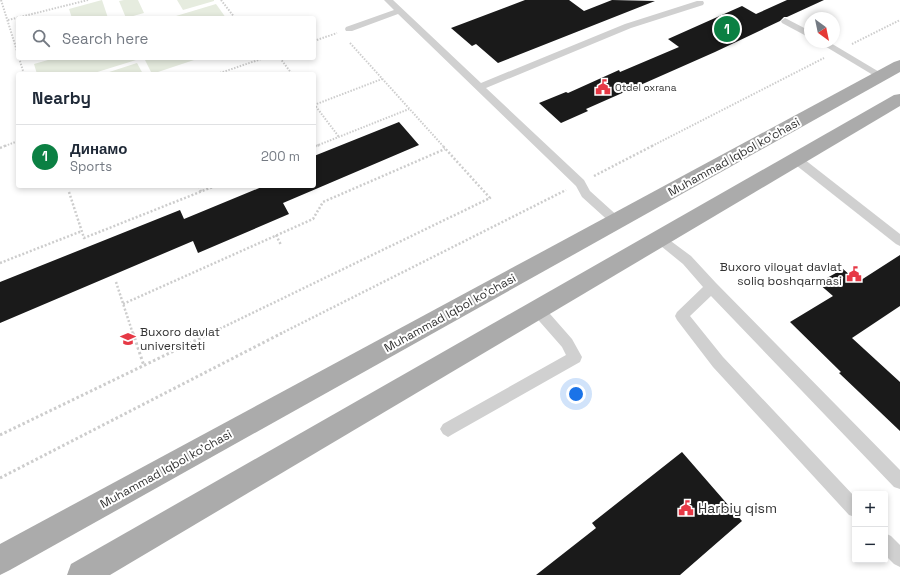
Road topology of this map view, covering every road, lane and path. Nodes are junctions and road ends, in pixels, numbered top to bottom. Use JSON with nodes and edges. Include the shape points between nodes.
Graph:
{"nodes":[{"id":1,"x":1,"y":0,"type":"edge"},
{"id":2,"x":88,"y":0,"type":"edge"},
{"id":3,"x":221,"y":0,"type":"edge"},
{"id":4,"x":388,"y":0,"type":"edge"},
{"id":5,"x":700,"y":3,"type":"dead end"},
{"id":6,"x":1,"y":4,"type":"edge"},
{"id":7,"x":400,"y":11,"type":"junction"},
{"id":8,"x":24,"y":16,"type":"edge"},
{"id":9,"x":233,"y":16,"type":"edge"},
{"id":10,"x":16,"y":18,"type":"edge"},
{"id":11,"x":8,"y":20,"type":"junction"},
{"id":12,"x":900,"y":20,"type":"edge"},
{"id":13,"x":786,"y":21,"type":"dead end"},
{"id":14,"x":349,"y":29,"type":"joint"},
{"id":15,"x":340,"y":32,"type":"junction"},
{"id":16,"x":804,"y":32,"type":"edge"},
{"id":17,"x":316,"y":40,"type":"edge"},
{"id":18,"x":16,"y":47,"type":"edge"},
{"id":19,"x":832,"y":48,"type":"edge"},
{"id":20,"x":838,"y":52,"type":"junction"},
{"id":21,"x":20,"y":60,"type":"edge"},
{"id":22,"x":258,"y":60,"type":"edge"},
{"id":23,"x":282,"y":60,"type":"edge"},
{"id":24,"x":900,"y":65,"type":"edge"},
{"id":25,"x":23,"y":72,"type":"edge"},
{"id":26,"x":223,"y":72,"type":"edge"},
{"id":27,"x":290,"y":72,"type":"edge"},
{"id":28,"x":881,"y":76,"type":"junction"},
{"id":29,"x":382,"y":79,"type":"junction"},
{"id":30,"x":479,"y":87,"type":"junction"},
{"id":31,"x":900,"y":99,"type":"edge"},
{"id":32,"x":316,"y":103,"type":"edge"},
{"id":33,"x":316,"y":107,"type":"edge"},
{"id":34,"x":410,"y":109,"type":"junction"},
{"id":35,"x":339,"y":137,"type":"junction"},
{"id":36,"x":16,"y":143,"type":"edge"},
{"id":37,"x":316,"y":146,"type":"edge"},
{"id":38,"x":0,"y":148,"type":"edge"},
{"id":39,"x":445,"y":148,"type":"junction"},
{"id":40,"x":796,"y":159,"type":"junction"},
{"id":41,"x":580,"y":182,"type":"junction"},
{"id":42,"x":200,"y":188,"type":"edge"},
{"id":43,"x":210,"y":188,"type":"edge"},
{"id":44,"x":69,"y":192,"type":"dead end"},
{"id":45,"x":201,"y":192,"type":"junction"},
{"id":46,"x":616,"y":222,"type":"junction"},
{"id":47,"x":82,"y":231,"type":"junction"},
{"id":48,"x":276,"y":235,"type":"junction"},
{"id":49,"x":660,"y":239,"type":"junction"},
{"id":50,"x":900,"y":241,"type":"edge"},
{"id":51,"x":281,"y":245,"type":"dead end"},
{"id":52,"x":0,"y":263,"type":"edge"},
{"id":53,"x":116,"y":282,"type":"dead end"},
{"id":54,"x":711,"y":287,"type":"junction"},
{"id":55,"x":123,"y":304,"type":"junction"},
{"id":56,"x":538,"y":310,"type":"junction"},
{"id":57,"x":144,"y":366,"type":"junction"},
{"id":58,"x":448,"y":429,"type":"dead end"},
{"id":59,"x":0,"y":436,"type":"edge"},
{"id":60,"x":0,"y":478,"type":"edge"},
{"id":61,"x":900,"y":481,"type":"edge"},
{"id":62,"x":852,"y":506,"type":"edge"},
{"id":63,"x":888,"y":545,"type":"edge"},
{"id":64,"x":900,"y":558,"type":"edge"},
{"id":65,"x":0,"y":560,"type":"edge"},
{"id":66,"x":82,"y":575,"type":"edge"}],
"edges":[{"from":1,"to":6,"type":"path"},
{"from":2,"to":8,"type":"path"},
{"from":3,"to":9,"type":"path"},
{"from":4,"to":7,"type":"lane"},
{"from":5,"to":30,"type":"lane","via":[[628,26]]},
{"from":6,"to":11,"type":"path"},
{"from":7,"to":14,"type":"lane"},
{"from":7,"to":30,"type":"lane"},
{"from":10,"to":11,"type":"path"},
{"from":11,"to":18,"type":"path"},
{"from":12,"to":20,"type":"path"},
{"from":13,"to":16,"type":"lane"},
{"from":14,"to":15,"type":"path"},
{"from":15,"to":17,"type":"path"},
{"from":15,"to":29,"type":"path"},
{"from":19,"to":20,"type":"lane"},
{"from":20,"to":28,"type":"lane"},
{"from":20,"to":41,"type":"path"},
{"from":21,"to":25,"type":"path"},
{"from":22,"to":26,"type":"path"},
{"from":23,"to":27,"type":"path"},
{"from":24,"to":28,"type":"main road","name":"Muhammad Iqbol ko'chasi"},
{"from":28,"to":46,"type":"main road","name":"Muhammad Iqbol ko'chasi"},
{"from":29,"to":32,"type":"path"},
{"from":29,"to":34,"type":"path"},
{"from":30,"to":41,"type":"lane"},
{"from":31,"to":40,"type":"main road"},
{"from":33,"to":35,"type":"path"},
{"from":34,"to":35,"type":"path"},
{"from":34,"to":39,"type":"path"},
{"from":35,"to":37,"type":"path"},
{"from":36,"to":38,"type":"path"},
{"from":39,"to":48,"type":"path","via":[[324,202],[312,219]]},
{"from":39,"to":57,"type":"path","via":[[490,198]]},
{"from":40,"to":49,"type":"main road"},
{"from":40,"to":50,"type":"lane"},
{"from":41,"to":46,"type":"lane","via":[[586,194]]},
{"from":41,"to":60,"type":"path"},
{"from":42,"to":45,"type":"path"},
{"from":43,"to":45,"type":"path"},
{"from":44,"to":47,"type":"path"},
{"from":45,"to":47,"type":"path","via":[[84,238]]},
{"from":46,"to":65,"type":"main road","name":"Muhammad Iqbol ko'chasi"},
{"from":47,"to":52,"type":"path"},
{"from":48,"to":51,"type":"path"},
{"from":48,"to":55,"type":"path"},
{"from":49,"to":54,"type":"lane","via":[[687,260]]},
{"from":49,"to":56,"type":"main road"},
{"from":53,"to":55,"type":"path"},
{"from":54,"to":61,"type":"lane"},
{"from":54,"to":62,"type":"lane","via":[[682,316],[718,362]]},
{"from":55,"to":57,"type":"path"},
{"from":56,"to":58,"type":"lane","via":[[567,343],[575,357]]},
{"from":56,"to":66,"type":"main road"},
{"from":57,"to":59,"type":"path"},
{"from":63,"to":64,"type":"lane"}]}
